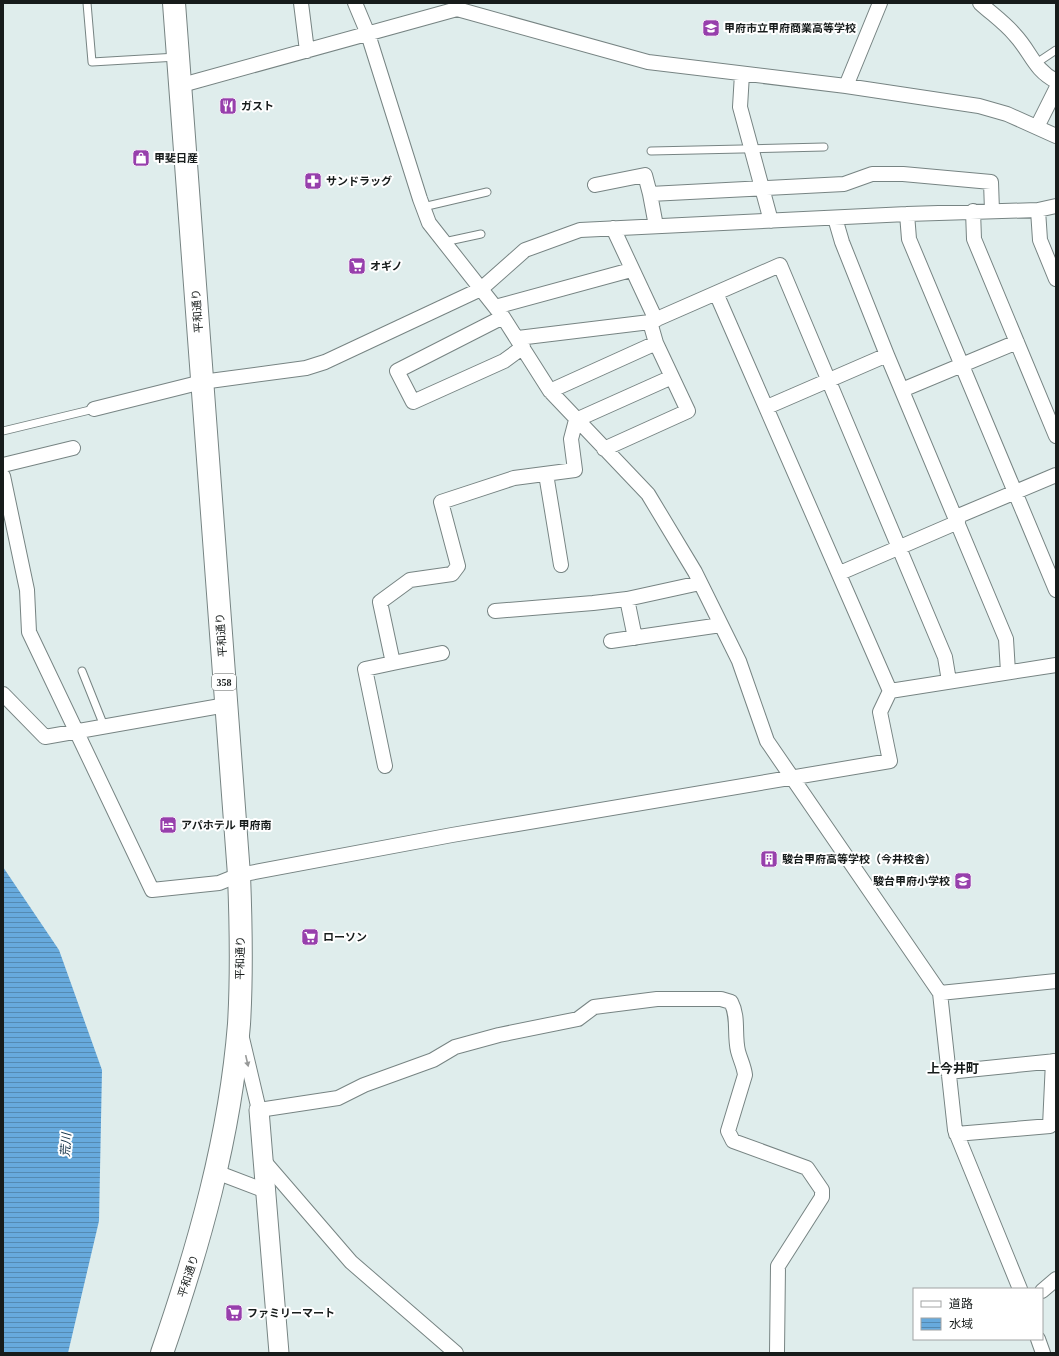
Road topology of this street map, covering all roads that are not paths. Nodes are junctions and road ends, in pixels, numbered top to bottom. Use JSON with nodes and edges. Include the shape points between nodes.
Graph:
{"nodes":[{"id":1,"x":87,"y":3,"type":"edge"},
{"id":2,"x":174,"y":3,"type":"edge"},
{"id":3,"x":301,"y":3,"type":"edge"},
{"id":4,"x":355,"y":3,"type":"edge"},
{"id":5,"x":880,"y":3,"type":"edge"},
{"id":6,"x":980,"y":3,"type":"edge"},
{"id":7,"x":453,"y":6,"type":"edge"},
{"id":8,"x":368,"y":34,"type":"junction"},
{"id":9,"x":1056,"y":50,"type":"edge"},
{"id":10,"x":307,"y":51,"type":"junction"},
{"id":11,"x":178,"y":57,"type":"junction"},
{"id":12,"x":1035,"y":65,"type":"junction"},
{"id":13,"x":742,"y":74,"type":"junction"},
{"id":14,"x":1056,"y":82,"type":"edge"},
{"id":15,"x":182,"y":85,"type":"junction"},
{"id":16,"x":846,"y":86,"type":"junction"},
{"id":17,"x":1056,"y":89,"type":"edge"},
{"id":18,"x":1037,"y":127,"type":"junction"},
{"id":19,"x":1056,"y":136,"type":"edge"},
{"id":20,"x":824,"y":147,"type":"dead end"},
{"id":21,"x":751,"y":150,"type":"junction"},
{"id":22,"x":651,"y":151,"type":"dead end"},
{"id":23,"x":595,"y":185,"type":"dead end"},
{"id":24,"x":761,"y":187,"type":"junction"},
{"id":25,"x":487,"y":192,"type":"dead end"},
{"id":26,"x":650,"y":194,"type":"junction"},
{"id":27,"x":1056,"y":206,"type":"edge"},
{"id":28,"x":423,"y":207,"type":"junction"},
{"id":29,"x":1038,"y":210,"type":"junction"},
{"id":30,"x":973,"y":211,"type":"junction"},
{"id":31,"x":992,"y":211,"type":"junction"},
{"id":32,"x":907,"y":214,"type":"junction"},
{"id":33,"x":835,"y":218,"type":"junction"},
{"id":34,"x":771,"y":221,"type":"junction"},
{"id":35,"x":656,"y":226,"type":"junction"},
{"id":36,"x":613,"y":228,"type":"junction"},
{"id":37,"x":481,"y":234,"type":"dead end"},
{"id":38,"x":444,"y":242,"type":"junction"},
{"id":39,"x":631,"y":270,"type":"junction"},
{"id":40,"x":1056,"y":279,"type":"edge"},
{"id":41,"x":481,"y":289,"type":"junction"},
{"id":42,"x":716,"y":293,"type":"junction"},
{"id":43,"x":499,"y":312,"type":"junction"},
{"id":44,"x":653,"y":321,"type":"junction"},
{"id":45,"x":1017,"y":342,"type":"junction"},
{"id":46,"x":520,"y":343,"type":"junction"},
{"id":47,"x":656,"y":343,"type":"junction"},
{"id":48,"x":887,"y":355,"type":"junction"},
{"id":49,"x":961,"y":364,"type":"junction"},
{"id":50,"x":672,"y":377,"type":"junction"},
{"id":51,"x":829,"y":380,"type":"junction"},
{"id":52,"x":202,"y":382,"type":"junction"},
{"id":53,"x":902,"y":390,"type":"junction"},
{"id":54,"x":550,"y":391,"type":"junction"},
{"id":55,"x":767,"y":407,"type":"junction"},
{"id":56,"x":94,"y":409,"type":"joint"},
{"id":57,"x":576,"y":420,"type":"junction"},
{"id":58,"x":3,"y":431,"type":"edge"},
{"id":59,"x":1056,"y":436,"type":"edge"},
{"id":60,"x":73,"y":448,"type":"dead end"},
{"id":61,"x":604,"y":449,"type":"junction"},
{"id":62,"x":3,"y":466,"type":"edge"},
{"id":63,"x":546,"y":474,"type":"junction"},
{"id":64,"x":1056,"y":475,"type":"edge"},
{"id":65,"x":3,"y":476,"type":"edge"},
{"id":66,"x":1014,"y":493,"type":"junction"},
{"id":67,"x":7,"y":513,"type":"edge"},
{"id":68,"x":957,"y":519,"type":"junction"},
{"id":69,"x":899,"y":547,"type":"junction"},
{"id":70,"x":561,"y":565,"type":"dead end"},
{"id":71,"x":840,"y":573,"type":"junction"},
{"id":72,"x":700,"y":583,"type":"junction"},
{"id":73,"x":1056,"y":590,"type":"edge"},
{"id":74,"x":627,"y":599,"type":"junction"},
{"id":75,"x":495,"y":611,"type":"dead end"},
{"id":76,"x":721,"y":624,"type":"junction"},
{"id":77,"x":635,"y":638,"type":"junction"},
{"id":78,"x":611,"y":641,"type":"dead end"},
{"id":79,"x":442,"y":653,"type":"dead end"},
{"id":80,"x":393,"y":663,"type":"junction"},
{"id":81,"x":1056,"y":665,"type":"edge"},
{"id":82,"x":82,"y":671,"type":"dead end"},
{"id":83,"x":1008,"y":672,"type":"junction"},
{"id":84,"x":949,"y":681,"type":"junction"},
{"id":85,"x":890,"y":691,"type":"junction"},
{"id":86,"x":3,"y":694,"type":"edge"},
{"id":87,"x":226,"y":705,"type":"junction"},
{"id":88,"x":104,"y":726,"type":"junction"},
{"id":89,"x":76,"y":732,"type":"junction"},
{"id":90,"x":385,"y":766,"type":"dead end"},
{"id":91,"x":790,"y":777,"type":"junction"},
{"id":92,"x":239,"y":875,"type":"junction"},
{"id":93,"x":1056,"y":981,"type":"edge"},
{"id":94,"x":940,"y":992,"type":"junction"},
{"id":95,"x":239,"y":1023,"type":"junction"},
{"id":96,"x":1054,"y":1061,"type":"edge"},
{"id":97,"x":948,"y":1072,"type":"junction"},
{"id":98,"x":259,"y":1110,"type":"junction"},
{"id":99,"x":956,"y":1134,"type":"junction"},
{"id":100,"x":263,"y":1160,"type":"junction"},
{"id":101,"x":216,"y":1172,"type":"junction"},
{"id":102,"x":266,"y":1191,"type":"junction"},
{"id":103,"x":1056,"y":1279,"type":"edge"},
{"id":104,"x":1020,"y":1288,"type":"edge"},
{"id":105,"x":1043,"y":1290,"type":"edge"},
{"id":106,"x":1038,"y":1340,"type":"edge"},
{"id":107,"x":162,"y":1353,"type":"edge"},
{"id":108,"x":278,"y":1353,"type":"edge"},
{"id":109,"x":456,"y":1353,"type":"edge"},
{"id":110,"x":777,"y":1353,"type":"edge"},
{"id":111,"x":1043,"y":1353,"type":"edge"}],
"edges":[{"from":1,"to":11,"type":"lane","via":[[92,62]]},
{"from":2,"to":11,"type":"highway","name":"平和通り","number":"358"},
{"from":3,"to":10,"type":"street"},
{"from":4,"to":8,"type":"street"},
{"from":5,"to":16,"type":"street"},
{"from":6,"to":12,"type":"street","via":[[1016,35]]},
{"from":7,"to":8,"type":"street"},
{"from":7,"to":13,"type":"street","via":[[648,62]]},
{"from":8,"to":10,"type":"street"},
{"from":8,"to":28,"type":"street"},
{"from":9,"to":12,"type":"lane"},
{"from":10,"to":15,"type":"street"},
{"from":11,"to":15,"type":"highway","name":"平和通り","number":"358"},
{"from":12,"to":14,"type":"street","via":[[1046,77]]},
{"from":13,"to":16,"type":"street"},
{"from":13,"to":21,"type":"street","via":[[740,107]]},
{"from":15,"to":52,"type":"highway","name":"平和通り","number":"358"},
{"from":16,"to":18,"type":"street","via":[[979,106],[1007,114]]},
{"from":17,"to":18,"type":"street"},
{"from":18,"to":19,"type":"street"},
{"from":20,"to":21,"type":"lane"},
{"from":21,"to":22,"type":"lane"},
{"from":21,"to":24,"type":"street"},
{"from":23,"to":26,"type":"street","via":[[645,175]]},
{"from":24,"to":26,"type":"street"},
{"from":24,"to":31,"type":"street","via":[[844,184],[872,174],[903,174],[991,182]]},
{"from":24,"to":34,"type":"street"},
{"from":25,"to":28,"type":"lane"},
{"from":26,"to":35,"type":"street"},
{"from":27,"to":29,"type":"street"},
{"from":28,"to":38,"type":"street","via":[[429,223]]},
{"from":29,"to":31,"type":"street"},
{"from":29,"to":40,"type":"street","via":[[1040,240]]},
{"from":30,"to":31,"type":"street"},
{"from":30,"to":32,"type":"street"},
{"from":30,"to":45,"type":"street","via":[[974,239]]},
{"from":32,"to":33,"type":"street"},
{"from":32,"to":49,"type":"street","via":[[909,240]]},
{"from":33,"to":34,"type":"street"},
{"from":33,"to":48,"type":"street"},
{"from":34,"to":35,"type":"street"},
{"from":35,"to":36,"type":"street"},
{"from":36,"to":39,"type":"street"},
{"from":36,"to":41,"type":"street","via":[[580,230],[525,250]]},
{"from":37,"to":38,"type":"lane"},
{"from":38,"to":41,"type":"street"},
{"from":39,"to":43,"type":"street"},
{"from":39,"to":44,"type":"street"},
{"from":41,"to":43,"type":"street"},
{"from":41,"to":52,"type":"street","via":[[325,362],[306,368]]},
{"from":42,"to":44,"type":"street"},
{"from":42,"to":51,"type":"street","via":[[780,265]]},
{"from":42,"to":55,"type":"street"},
{"from":43,"to":46,"type":"street"},
{"from":43,"to":46,"type":"street","via":[[397,371],[413,402],[504,361]]},
{"from":44,"to":46,"type":"street"},
{"from":44,"to":47,"type":"street"},
{"from":45,"to":49,"type":"street"},
{"from":45,"to":59,"type":"street"},
{"from":46,"to":54,"type":"street"},
{"from":47,"to":50,"type":"street"},
{"from":47,"to":54,"type":"street"},
{"from":48,"to":51,"type":"street"},
{"from":48,"to":53,"type":"street"},
{"from":49,"to":53,"type":"street"},
{"from":49,"to":66,"type":"street"},
{"from":50,"to":57,"type":"street"},
{"from":50,"to":61,"type":"street","via":[[688,411]]},
{"from":51,"to":55,"type":"street"},
{"from":51,"to":69,"type":"street"},
{"from":52,"to":56,"type":"street"},
{"from":52,"to":87,"type":"highway","name":"平和通り","number":"358"},
{"from":53,"to":68,"type":"street"},
{"from":54,"to":57,"type":"street"},
{"from":55,"to":71,"type":"street"},
{"from":56,"to":58,"type":"lane"},
{"from":57,"to":61,"type":"street"},
{"from":57,"to":63,"type":"street","via":[[571,440],[575,470]]},
{"from":60,"to":62,"type":"street"},
{"from":61,"to":72,"type":"street","via":[[648,494]]},
{"from":63,"to":70,"type":"street"},
{"from":63,"to":80,"type":"street","via":[[514,478],[442,502],[458,566],[452,574],[410,580],[380,602]]},
{"from":64,"to":66,"type":"street"},
{"from":65,"to":67,"type":"street"},
{"from":66,"to":68,"type":"street"},
{"from":66,"to":73,"type":"street"},
{"from":67,"to":89,"type":"street","via":[[27,590],[29,632]]},
{"from":68,"to":69,"type":"street"},
{"from":68,"to":83,"type":"street","via":[[1006,639]]},
{"from":69,"to":71,"type":"street"},
{"from":69,"to":84,"type":"street","via":[[945,657]]},
{"from":71,"to":85,"type":"street"},
{"from":72,"to":74,"type":"street"},
{"from":72,"to":76,"type":"street"},
{"from":74,"to":75,"type":"street"},
{"from":74,"to":77,"type":"street"},
{"from":76,"to":77,"type":"street"},
{"from":76,"to":91,"type":"street","via":[[739,661],[767,741]]},
{"from":77,"to":78,"type":"street"},
{"from":79,"to":80,"type":"street"},
{"from":80,"to":90,"type":"street","via":[[365,669]]},
{"from":81,"to":83,"type":"street"},
{"from":82,"to":88,"type":"lane"},
{"from":83,"to":84,"type":"street"},
{"from":84,"to":85,"type":"street"},
{"from":85,"to":91,"type":"street","via":[[880,712],[890,760]]},
{"from":86,"to":89,"type":"street","via":[[45,737]]},
{"from":87,"to":88,"type":"street"},
{"from":87,"to":92,"type":"highway","name":"平和通り","number":"358"},
{"from":88,"to":89,"type":"street"},
{"from":89,"to":92,"type":"street","via":[[152,890],[219,882]]},
{"from":91,"to":92,"type":"street","via":[[452,835]]},
{"from":91,"to":94,"type":"street"},
{"from":92,"to":95,"type":"highway","name":"平和通り","number":"358"},
{"from":93,"to":94,"type":"street"},
{"from":94,"to":97,"type":"street"},
{"from":95,"to":98,"type":"street","one_way":true},
{"from":95,"to":101,"type":"highway","name":"平和通り","number":"358"},
{"from":96,"to":97,"type":"street"},
{"from":96,"to":99,"type":"street","via":[[1050,1126]]},
{"from":97,"to":99,"type":"street"},
{"from":98,"to":100,"type":"street"},
{"from":98,"to":110,"type":"street","via":[[338,1098],[364,1085],[433,1060],[455,1047],[498,1035],[578,1019],[594,1007],[657,999],[721,999],[731,1002],[735,1010],[738,1050],[745,1075],[728,1131],[733,1141],[807,1168],[822,1190],[822,1197],[778,1266]]},
{"from":99,"to":104,"type":"street"},
{"from":100,"to":102,"type":"street"},
{"from":100,"to":109,"type":"street","via":[[351,1262]]},
{"from":101,"to":102,"type":"street"},
{"from":101,"to":107,"type":"highway","name":"平和通り","number":"358","via":[[191,1268]]},
{"from":102,"to":108,"type":"street"},
{"from":103,"to":105,"type":"street"},
{"from":106,"to":111,"type":"street"}]}
